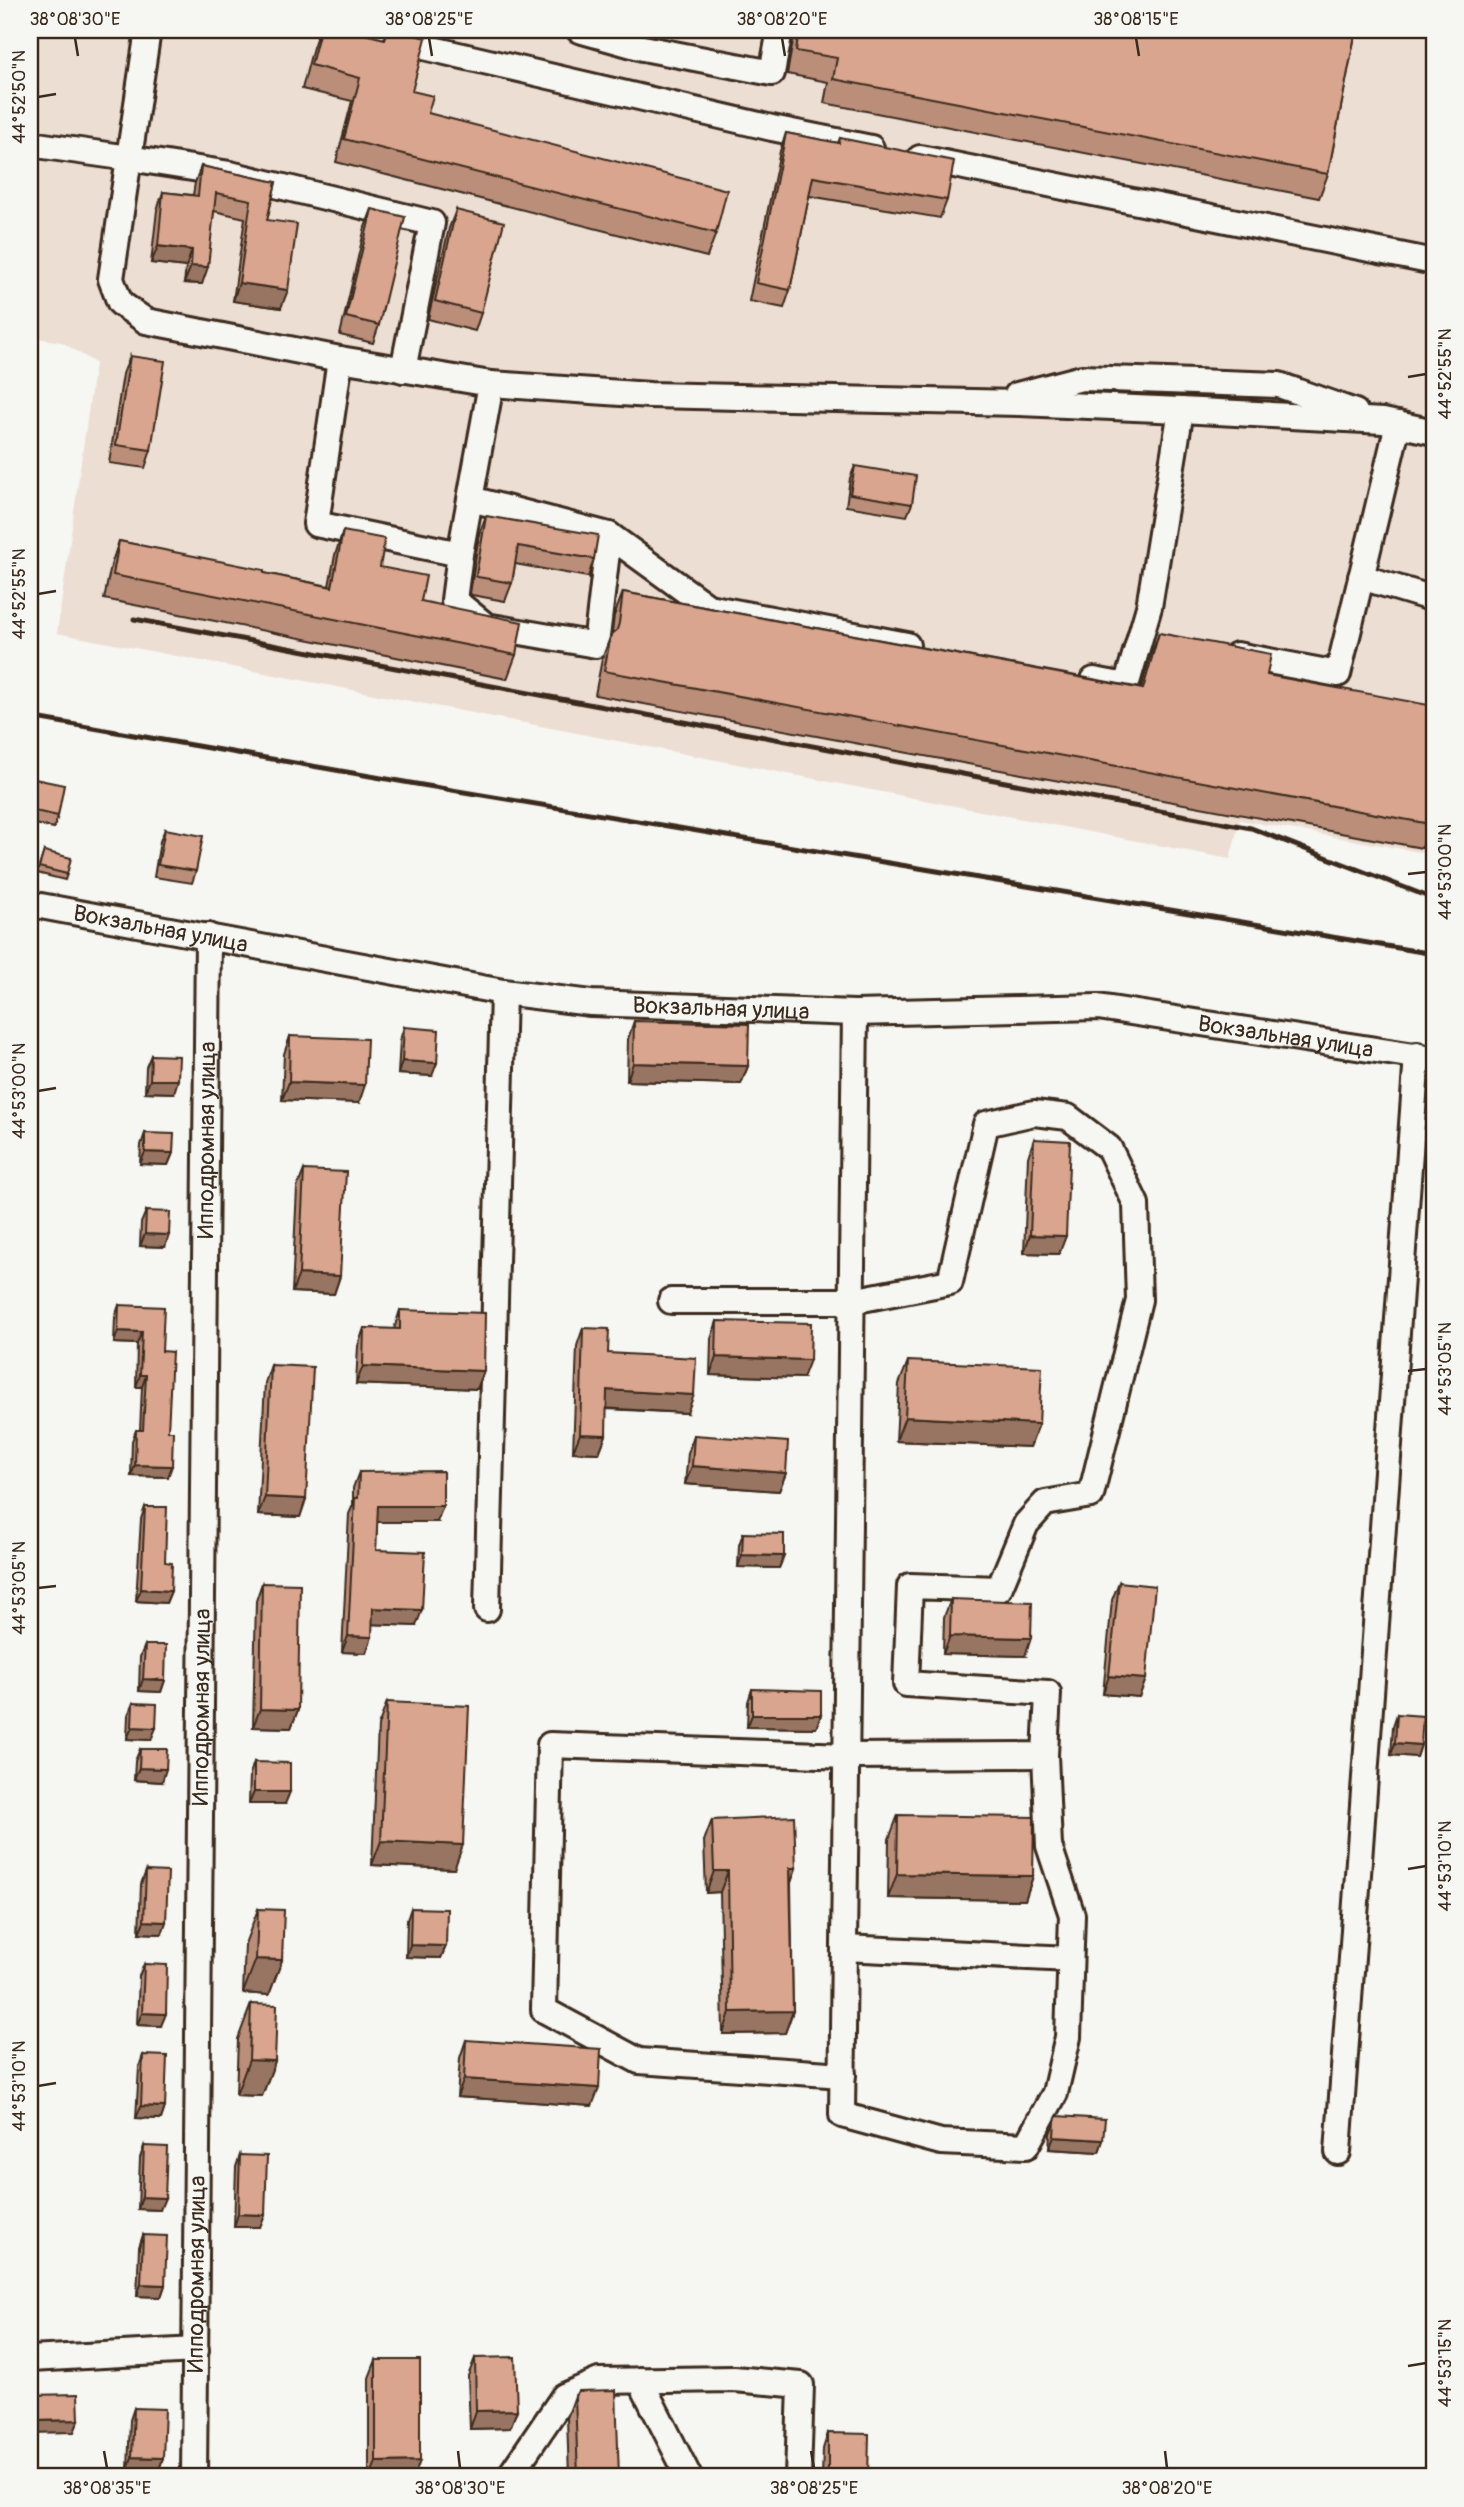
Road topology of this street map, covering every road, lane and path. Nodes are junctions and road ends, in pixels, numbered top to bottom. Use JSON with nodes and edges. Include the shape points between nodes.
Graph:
{"nodes":[{"id":1,"x":148,"y":30,"type":"edge"},
{"id":2,"x":351,"y":30,"type":"edge"},
{"id":3,"x":579,"y":30,"type":"edge"},
{"id":4,"x":780,"y":30,"type":"edge"},
{"id":5,"x":644,"y":39,"type":"edge"},
{"id":6,"x":30,"y":144,"type":"edge"},
{"id":7,"x":129,"y":158,"type":"junction"},
{"id":8,"x":1434,"y":262,"type":"edge"},
{"id":9,"x":340,"y":359,"type":"junction"},
{"id":10,"x":403,"y":370,"type":"junction"},
{"id":11,"x":491,"y":384,"type":"junction"},
{"id":12,"x":989,"y":402,"type":"junction"},
{"id":13,"x":1181,"y":410,"type":"junction"},
{"id":14,"x":1390,"y":423,"type":"junction"},
{"id":15,"x":1434,"y":432,"type":"edge"},
{"id":16,"x":471,"y":499,"type":"junction"},
{"id":17,"x":609,"y":535,"type":"junction"},
{"id":18,"x":460,"y":554,"type":"junction"},
{"id":19,"x":1361,"y":577,"type":"junction"},
{"id":20,"x":1434,"y":599,"type":"edge"},
{"id":21,"x":1140,"y":637,"type":"junction"},
{"id":22,"x":1167,"y":642,"type":"edge"},
{"id":23,"x":923,"y":648,"type":"edge"},
{"id":24,"x":1219,"y":652,"type":"edge"},
{"id":25,"x":1072,"y":676,"type":"edge"},
{"id":26,"x":30,"y":904,"type":"edge"},
{"id":27,"x":208,"y":936,"type":"junction"},
{"id":28,"x":503,"y":992,"type":"junction"},
{"id":29,"x":855,"y":1013,"type":"junction"},
{"id":30,"x":1425,"y":1057,"type":"edge"},
{"id":31,"x":671,"y":1301,"type":"dead end"},
{"id":32,"x":852,"y":1301,"type":"junction"},
{"id":33,"x":487,"y":1609,"type":"dead end"},
{"id":34,"x":1045,"y":1755,"type":"junction"},
{"id":35,"x":846,"y":1756,"type":"junction"},
{"id":36,"x":844,"y":1948,"type":"junction"},
{"id":37,"x":1070,"y":1959,"type":"junction"},
{"id":38,"x":843,"y":2075,"type":"junction"},
{"id":39,"x":1338,"y":2152,"type":"dead end"},
{"id":40,"x":196,"y":2350,"type":"junction"},
{"id":41,"x":30,"y":2359,"type":"edge"},
{"id":42,"x":640,"y":2380,"type":"junction"},
{"id":43,"x":194,"y":2477,"type":"edge"},
{"id":44,"x":509,"y":2477,"type":"edge"},
{"id":45,"x":690,"y":2477,"type":"edge"},
{"id":46,"x":798,"y":2477,"type":"edge"}],
"edges":[{"from":1,"to":7,"type":"street"},
{"from":2,"to":8,"type":"street","via":[[772,128]]},
{"from":3,"to":5,"type":"street"},
{"from":4,"to":5,"type":"street","via":[[772,73]]},
{"from":6,"to":7,"type":"street"},
{"from":7,"to":9,"type":"street","via":[[111,279],[120,303],[146,321]]},
{"from":7,"to":10,"type":"street","via":[[229,174],[432,223]]},
{"from":9,"to":10,"type":"street"},
{"from":9,"to":18,"type":"street","via":[[316,524]]},
{"from":10,"to":11,"type":"street"},
{"from":11,"to":12,"type":"street","via":[[650,395]]},
{"from":11,"to":16,"type":"street"},
{"from":12,"to":13,"type":"street"},
{"from":12,"to":14,"type":"street","via":[[1082,378],[1279,384]]},
{"from":13,"to":14,"type":"street"},
{"from":13,"to":21,"type":"street","via":[[1149,607]]},
{"from":14,"to":15,"type":"street"},
{"from":14,"to":19,"type":"street"},
{"from":16,"to":17,"type":"street"},
{"from":16,"to":18,"type":"street"},
{"from":17,"to":18,"type":"street","via":[[596,645],[486,626],[454,600]]},
{"from":17,"to":23,"type":"street","via":[[708,607]]},
{"from":19,"to":20,"type":"street"},
{"from":19,"to":24,"type":"street","via":[[1338,674]]},
{"from":21,"to":22,"type":"street"},
{"from":21,"to":25,"type":"street","via":[[1125,686]]},
{"from":26,"to":27,"type":"street","name":"Вокзальная улица"},
{"from":27,"to":28,"type":"street","name":"Вокзальная улица"},
{"from":27,"to":40,"type":"street","name":"Ипподромная улица"},
{"from":28,"to":29,"type":"street","name":"Вокзальная улица","via":[[591,1003]]},
{"from":28,"to":33,"type":"street"},
{"from":29,"to":30,"type":"street","name":"Вокзальная улица","via":[[1098,1007]]},
{"from":29,"to":32,"type":"street"},
{"from":30,"to":39,"type":"street"},
{"from":31,"to":32,"type":"street"},
{"from":32,"to":34,"type":"street","via":[[950,1282],[986,1124],[1034,1113],[1068,1117],[1109,1148],[1136,1204],[1139,1300],[1091,1495],[1045,1503],[1026,1524],[999,1589],[910,1586],[906,1684],[1048,1693]]},
{"from":32,"to":35,"type":"street"},
{"from":34,"to":35,"type":"street"},
{"from":34,"to":37,"type":"street","via":[[1049,1846],[1072,1915]]},
{"from":35,"to":36,"type":"street"},
{"from":35,"to":38,"type":"street","via":[[550,1745],[544,2010],[639,2061]]},
{"from":36,"to":37,"type":"street"},
{"from":36,"to":38,"type":"street"},
{"from":37,"to":38,"type":"street","via":[[1066,2048],[1055,2093],[1026,2146],[941,2142],[842,2115]]},
{"from":40,"to":41,"type":"street"},
{"from":40,"to":43,"type":"street","name":"Ипподромная улица"},
{"from":42,"to":44,"type":"street","via":[[599,2381],[564,2396]]},
{"from":42,"to":45,"type":"street"},
{"from":42,"to":46,"type":"street","via":[[734,2379],[801,2385]]}]}
